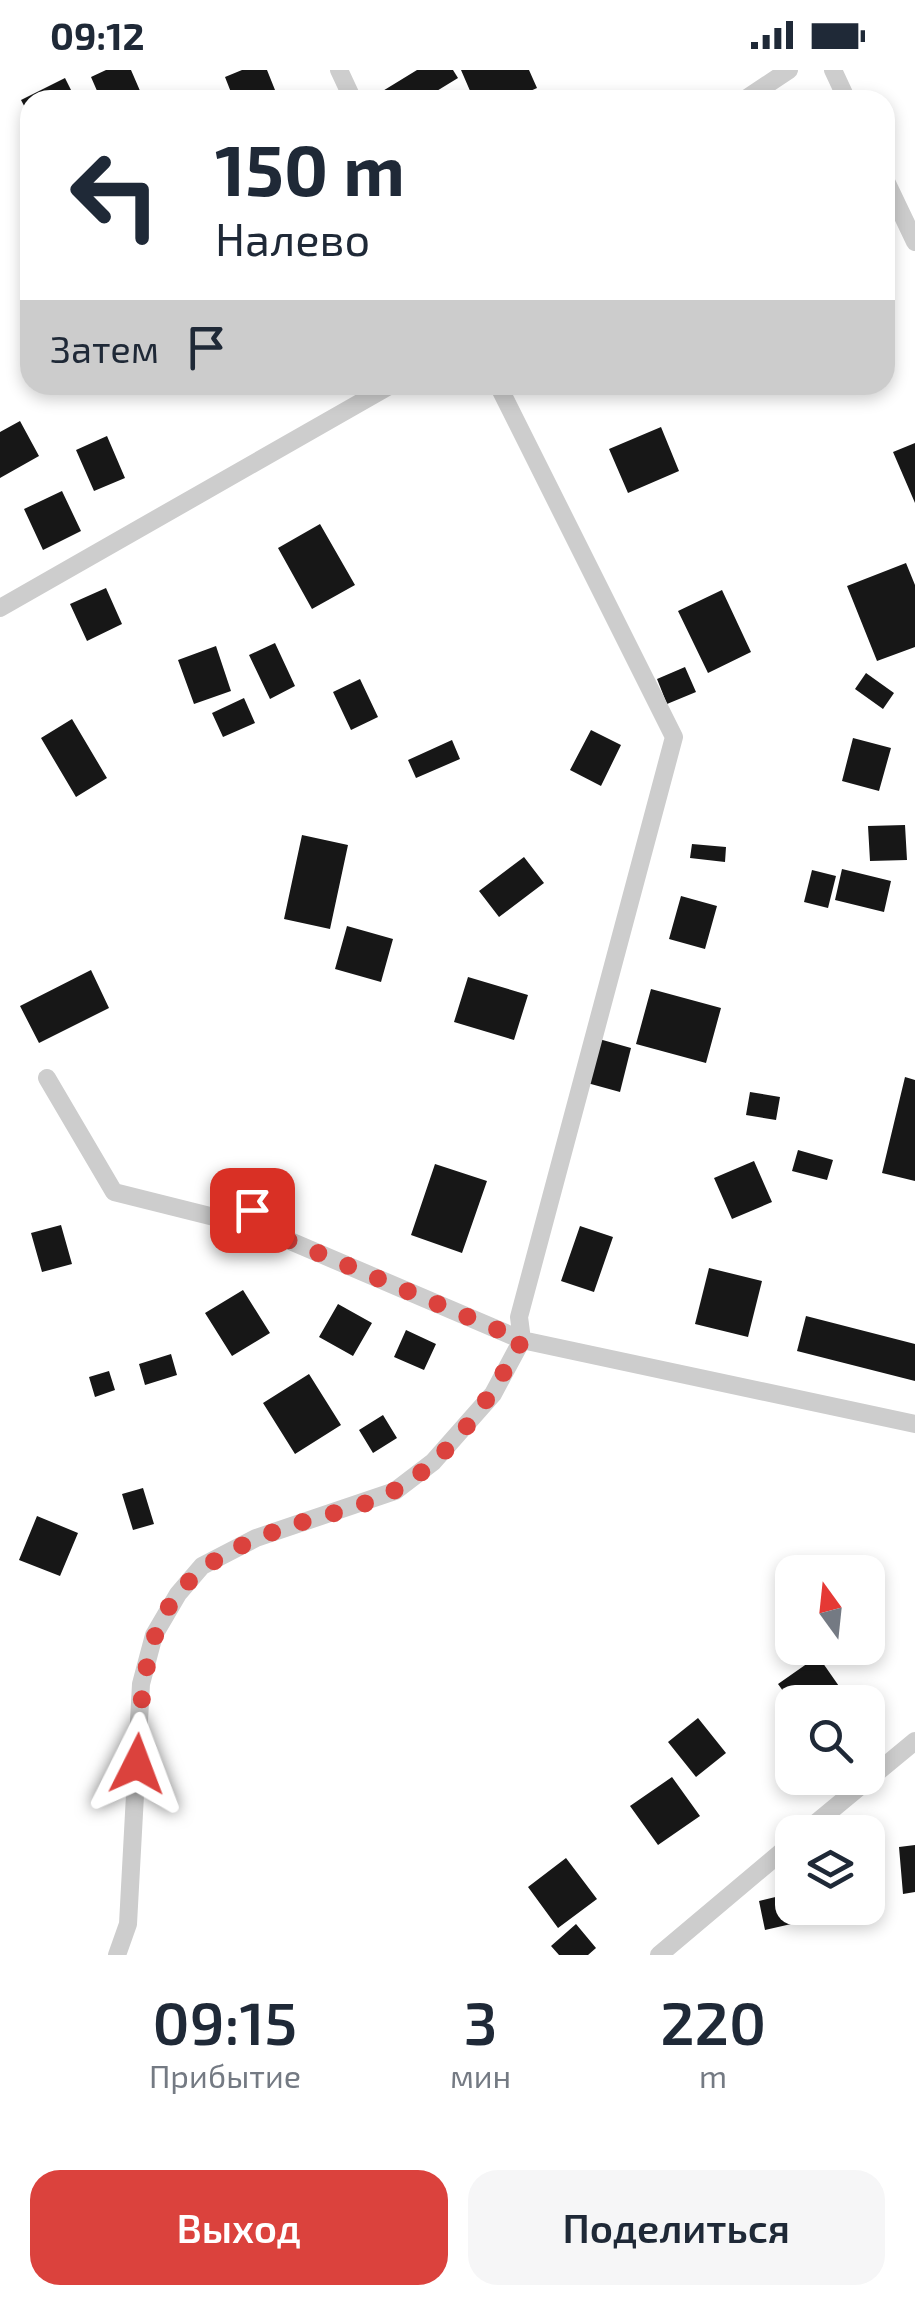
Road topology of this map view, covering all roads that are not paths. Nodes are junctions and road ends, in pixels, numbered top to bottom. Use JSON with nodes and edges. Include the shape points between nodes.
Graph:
{"nodes":[{"id":1,"x":789,"y":70,"type":"edge"},
{"id":2,"x":759,"y":90,"type":"edge"},
{"id":3,"x":895,"y":200,"type":"edge"},
{"id":4,"x":915,"y":242,"type":"edge"},
{"id":5,"x":373,"y":395,"type":"edge"},
{"id":6,"x":503,"y":395,"type":"edge"},
{"id":7,"x":0,"y":608,"type":"edge"},
{"id":8,"x":47,"y":1078,"type":"dead end"},
{"id":9,"x":252,"y":1210,"type":"dead end"},
{"id":10,"x":262,"y":1229,"type":"junction"},
{"id":11,"x":522,"y":1340,"type":"junction"},
{"id":12,"x":915,"y":1424,"type":"edge"},
{"id":13,"x":915,"y":1741,"type":"edge"},
{"id":14,"x":826,"y":1815,"type":"edge"},
{"id":15,"x":775,"y":1857,"type":"edge"},
{"id":16,"x":117,"y":1955,"type":"edge"},
{"id":17,"x":659,"y":1955,"type":"edge"}],
"edges":[{"from":1,"to":2,"type":"lane"},
{"from":3,"to":4,"type":"lane"},
{"from":5,"to":7,"type":"lane"},
{"from":6,"to":11,"type":"lane","via":[[674,737],[519,1317]]},
{"from":8,"to":10,"type":"lane","via":[[114,1192]]},
{"from":9,"to":10,"type":"lane"},
{"from":10,"to":11,"type":"lane"},
{"from":11,"to":12,"type":"lane"},
{"from":11,"to":16,"type":"lane","via":[[493,1394],[433,1462],[395,1490],[256,1538],[202,1566],[178,1594],[154,1635],[141,1684],[128,1924]]},
{"from":13,"to":14,"type":"lane"},
{"from":15,"to":17,"type":"lane"}]}
